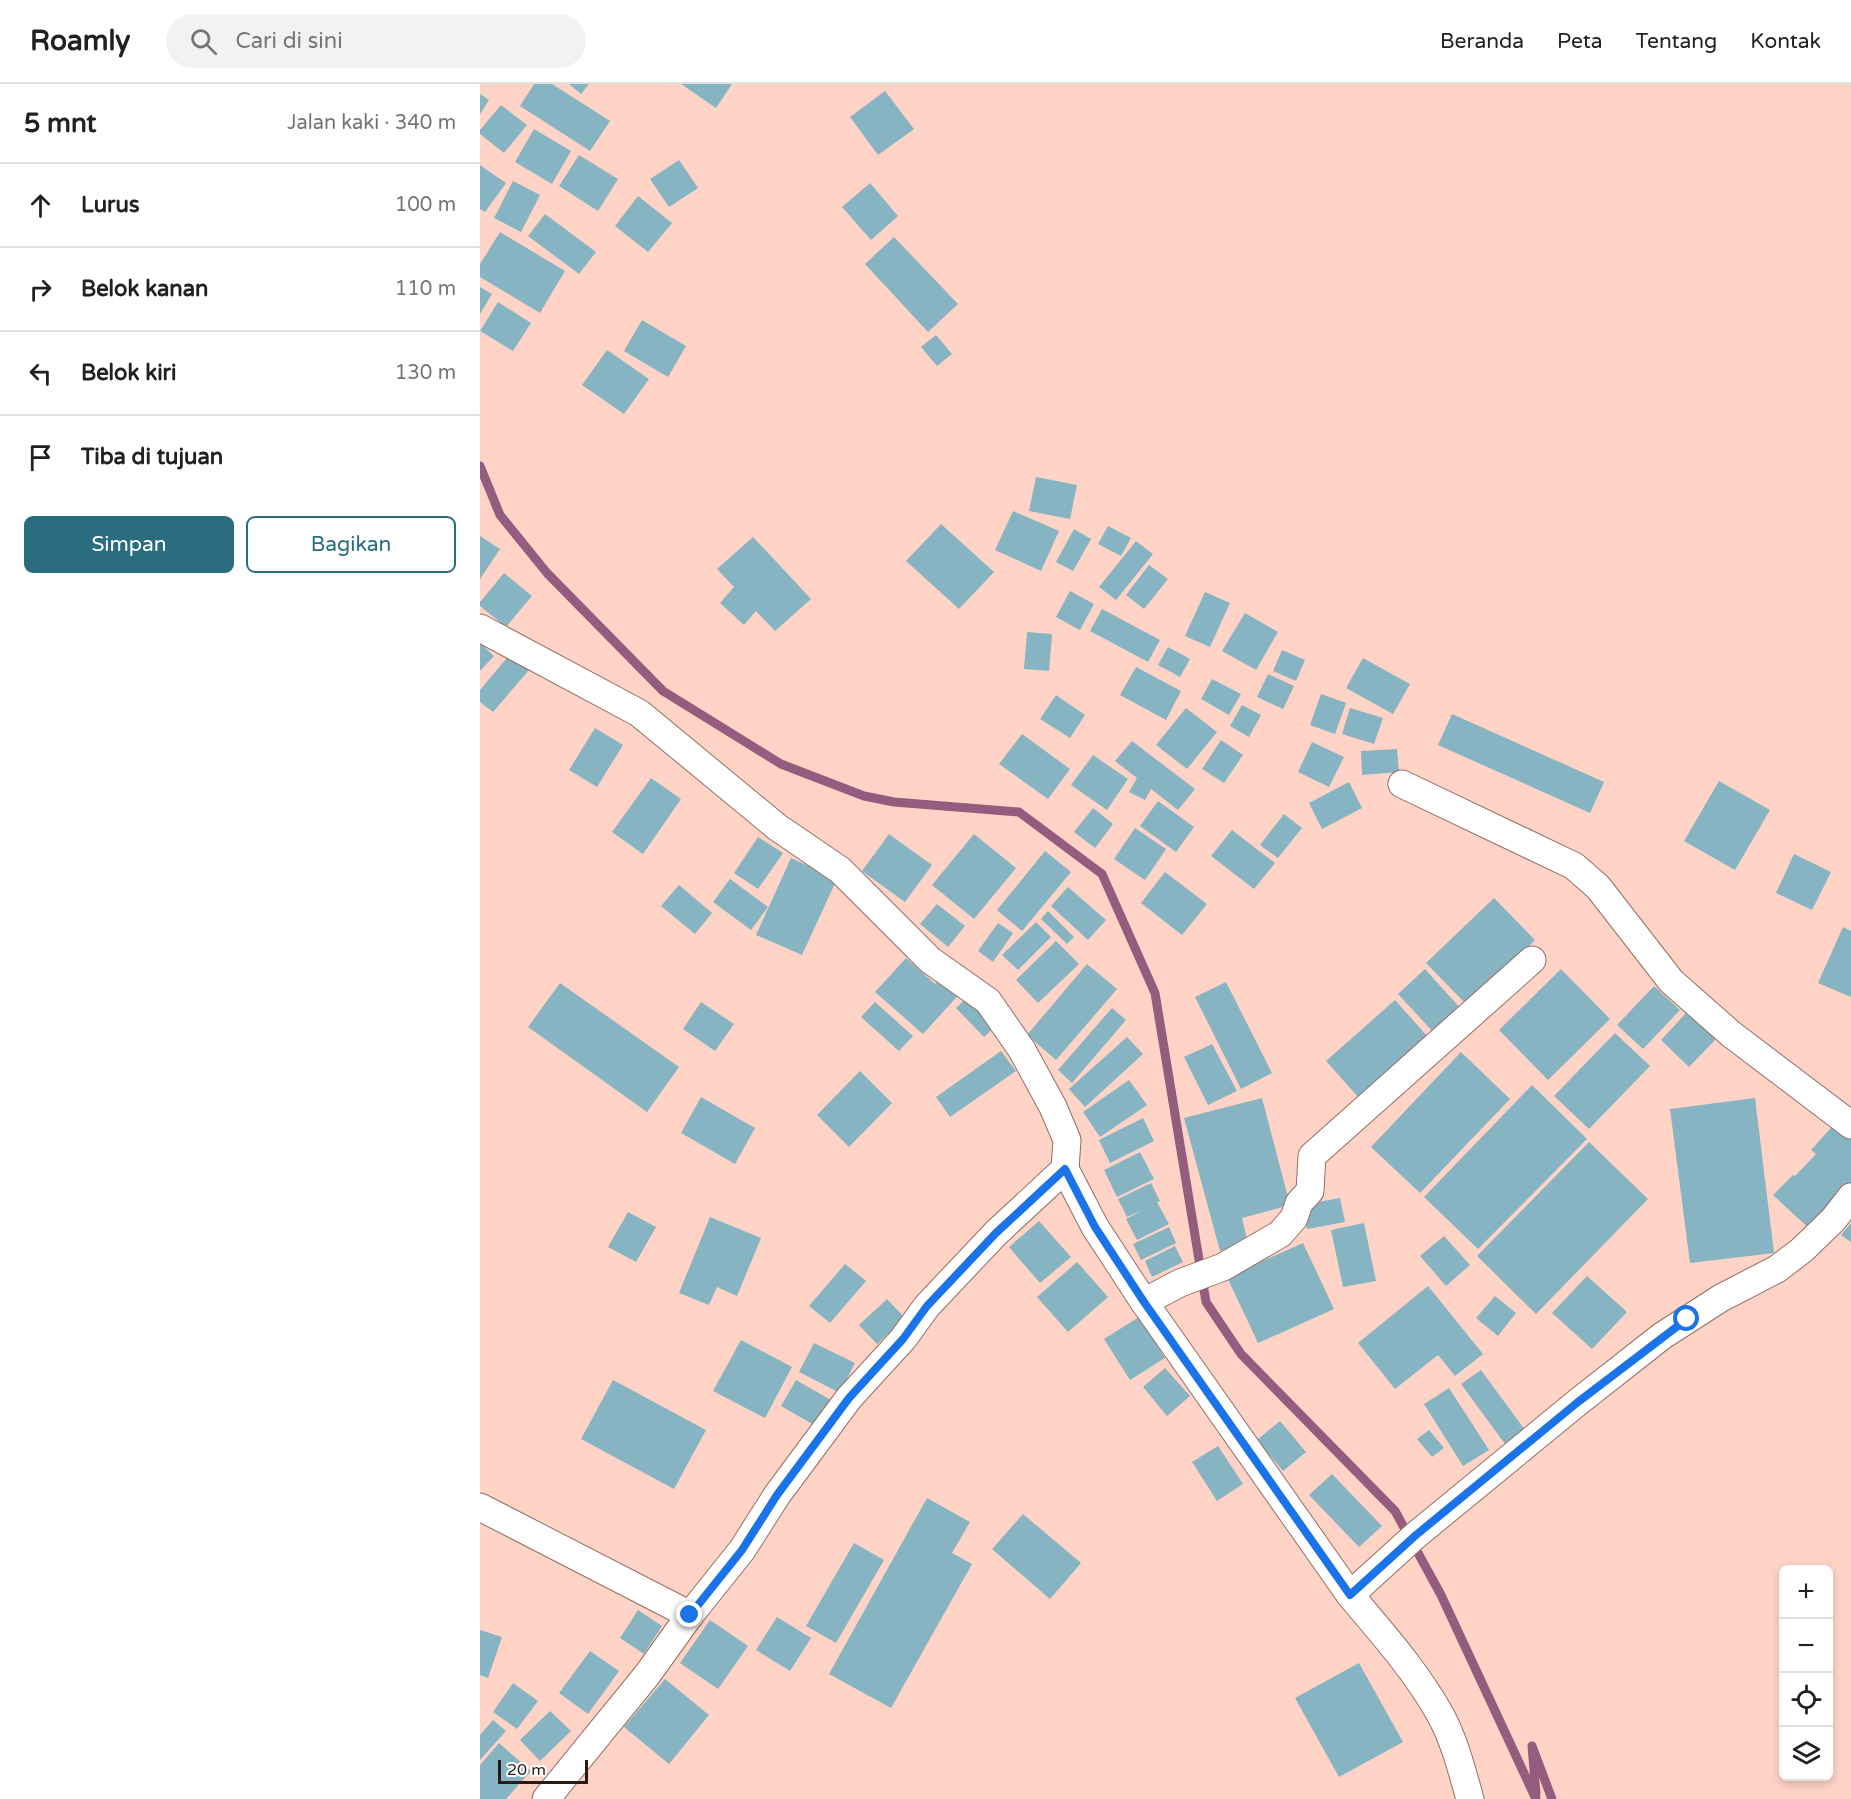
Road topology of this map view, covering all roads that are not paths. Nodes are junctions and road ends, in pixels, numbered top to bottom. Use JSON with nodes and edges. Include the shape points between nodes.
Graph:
{"nodes":[{"id":1,"x":480,"y":628,"type":"edge"},
{"id":2,"x":1402,"y":784,"type":"dead end"},
{"id":3,"x":1532,"y":960,"type":"dead end"},
{"id":4,"x":1851,"y":1125,"type":"edge"},
{"id":5,"x":1065,"y":1169,"type":"junction"},
{"id":6,"x":1851,"y":1197,"type":"edge"},
{"id":7,"x":1144,"y":1302,"type":"junction"},
{"id":8,"x":480,"y":1507,"type":"edge"},
{"id":9,"x":1350,"y":1595,"type":"junction"},
{"id":10,"x":690,"y":1615,"type":"junction"},
{"id":11,"x":546,"y":1799,"type":"edge"},
{"id":12,"x":1470,"y":1799,"type":"edge"}],
"edges":[{"from":1,"to":5,"type":"street","via":[[639,713],[777,827],[840,870],[930,960],[988,1001],[1022,1050],[1053,1107],[1067,1140]]},
{"from":2,"to":4,"type":"street","via":[[1574,866],[1598,887],[1671,981],[1731,1034]]},
{"from":3,"to":7,"type":"street","via":[[1312,1155],[1310,1191],[1280,1234],[1223,1267]]},
{"from":5,"to":7,"type":"street","via":[[1095,1227]]},
{"from":5,"to":10,"type":"street","via":[[996,1233],[927,1306],[903,1339],[849,1398],[777,1495],[742,1550]]},
{"from":6,"to":9,"type":"street","via":[[1833,1220],[1786,1263],[1662,1336],[1416,1535]]},
{"from":7,"to":9,"type":"street"},
{"from":8,"to":10,"type":"street"},
{"from":9,"to":12,"type":"street","via":[[1409,1667],[1441,1717]]},
{"from":10,"to":11,"type":"street","via":[[647,1675]]}]}
